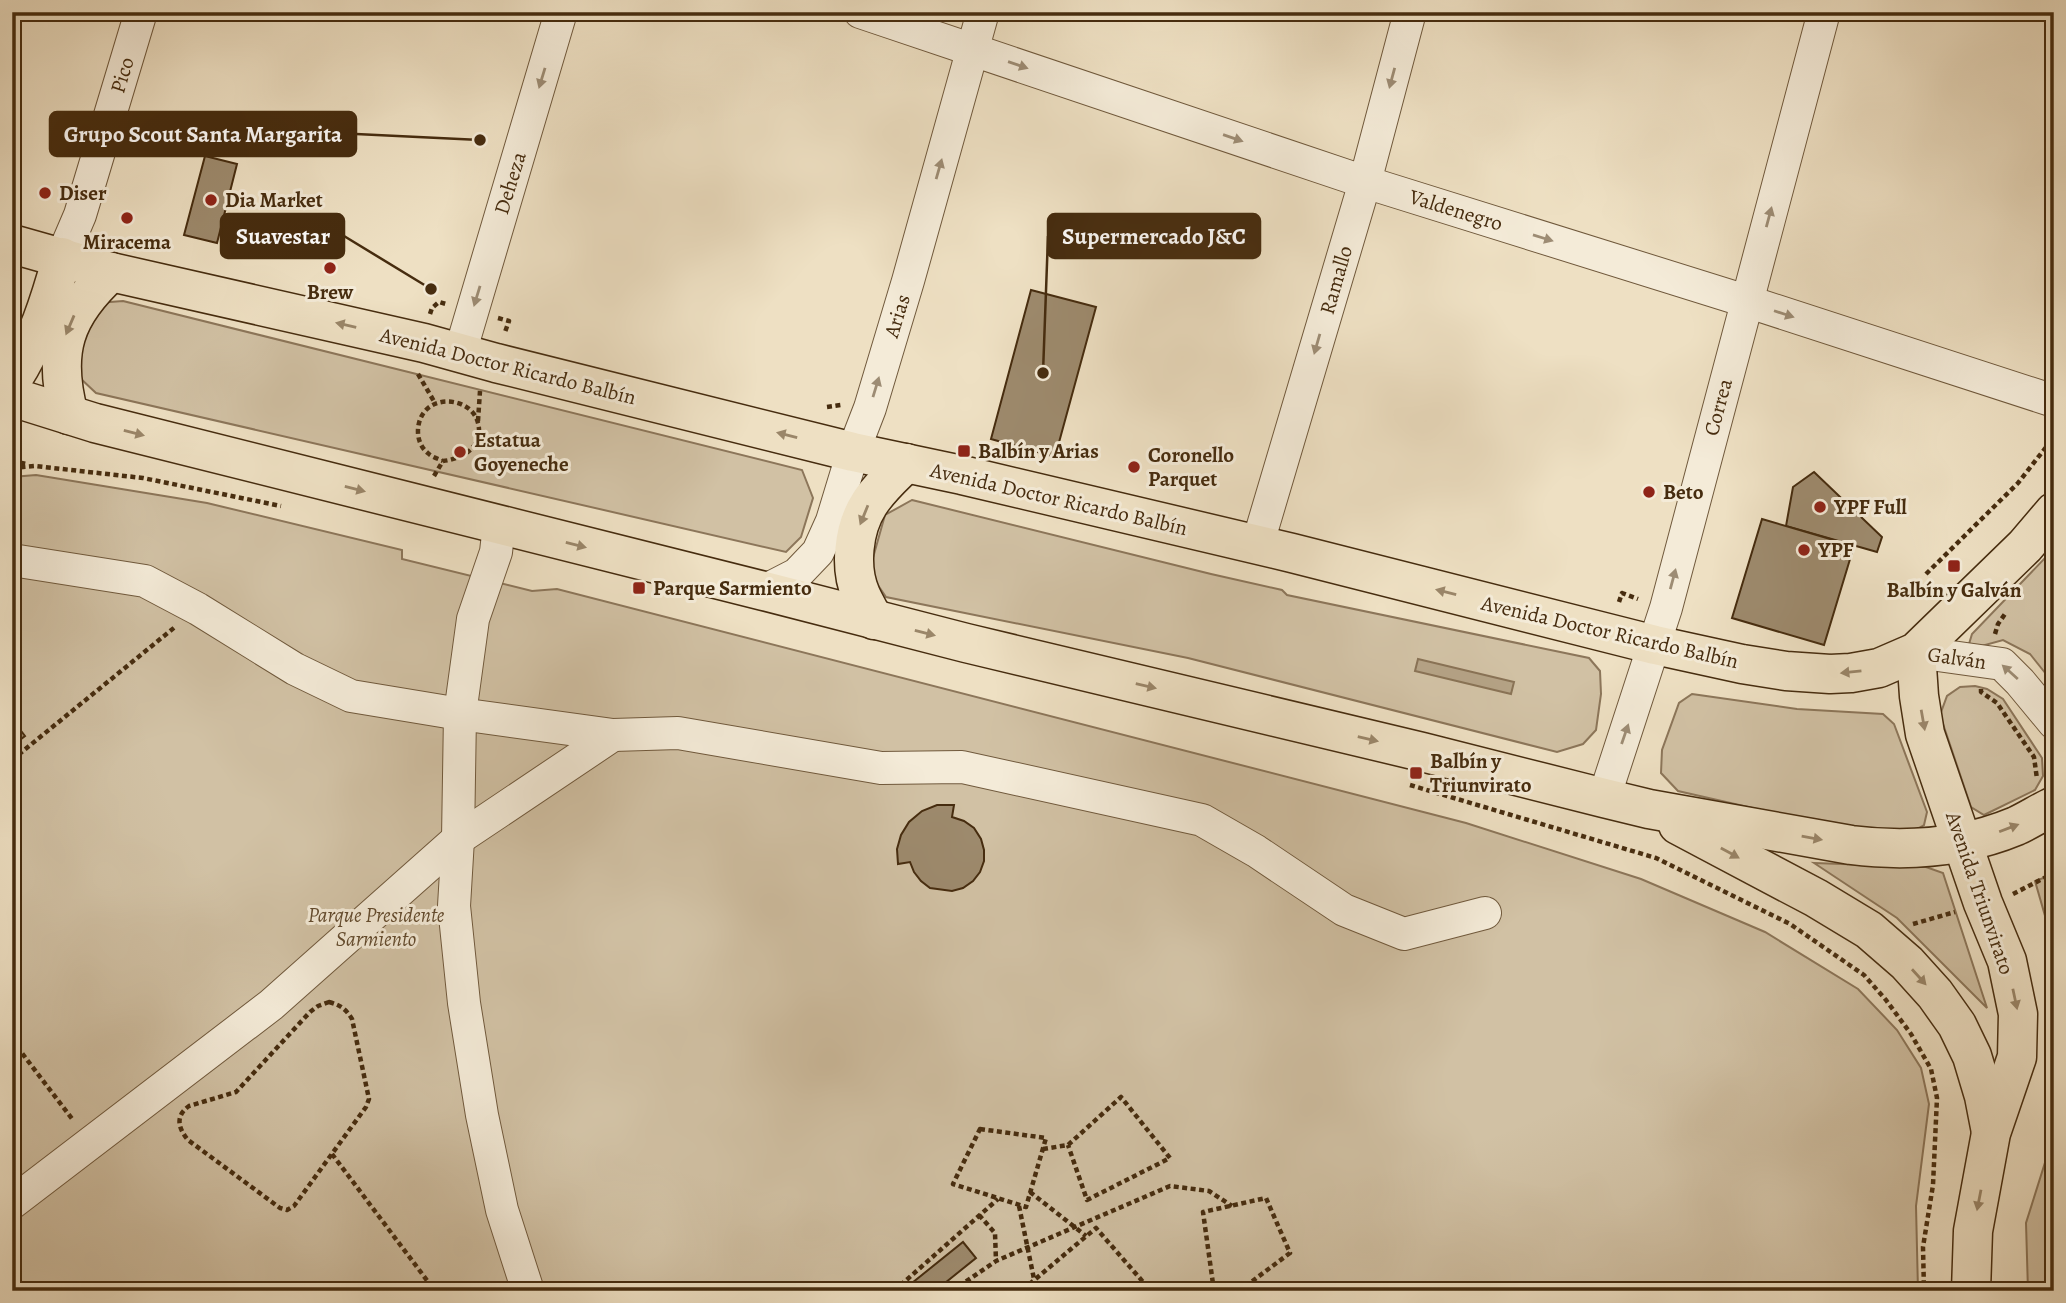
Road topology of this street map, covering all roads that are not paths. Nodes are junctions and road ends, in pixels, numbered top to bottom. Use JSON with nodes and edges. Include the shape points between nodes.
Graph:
{"nodes":[{"id":1,"x":141,"y":12,"type":"edge"},
{"id":2,"x":561,"y":12,"type":"edge"},
{"id":3,"x":860,"y":12,"type":"edge"},
{"id":4,"x":983,"y":12,"type":"edge"},
{"id":5,"x":1409,"y":12,"type":"edge"},
{"id":6,"x":1824,"y":12,"type":"edge"},
{"id":7,"x":972,"y":50,"type":"junction"},
{"id":8,"x":1365,"y":182,"type":"junction"},
{"id":9,"x":12,"y":244,"type":"edge"},
{"id":10,"x":62,"y":257,"type":"junction"},
{"id":11,"x":111,"y":272,"type":"junction"},
{"id":12,"x":1746,"y":301,"type":"junction"},
{"id":13,"x":460,"y":353,"type":"junction"},
{"id":14,"x":12,"y":380,"type":"edge"},
{"id":15,"x":12,"y":397,"type":"edge"},
{"id":16,"x":2054,"y":401,"type":"edge"},
{"id":17,"x":69,"y":415,"type":"junction"},
{"id":18,"x":853,"y":452,"type":"junction"},
{"id":19,"x":906,"y":463,"type":"junction"},
{"id":20,"x":2054,"y":512,"type":"edge"},
{"id":21,"x":499,"y":526,"type":"junction"},
{"id":22,"x":1258,"y":546,"type":"junction"},
{"id":23,"x":12,"y":560,"type":"edge"},
{"id":24,"x":764,"y":591,"type":"junction"},
{"id":25,"x":874,"y":620,"type":"junction"},
{"id":26,"x":1655,"y":645,"type":"junction"},
{"id":27,"x":1916,"y":652,"type":"junction"},
{"id":28,"x":460,"y":714,"type":"junction"},
{"id":29,"x":2054,"y":723,"type":"edge"},
{"id":30,"x":613,"y":734,"type":"junction"},
{"id":31,"x":1604,"y":798,"type":"junction"},
{"id":32,"x":2054,"y":806,"type":"edge"},
{"id":33,"x":1649,"y":809,"type":"junction"},
{"id":34,"x":458,"y":839,"type":"junction"},
{"id":35,"x":1962,"y":842,"type":"junction"},
{"id":36,"x":1485,"y":913,"type":"dead end"},
{"id":37,"x":1991,"y":1133,"type":"junction"},
{"id":38,"x":12,"y":1203,"type":"edge"},
{"id":39,"x":528,"y":1291,"type":"edge"},
{"id":40,"x":1971,"y":1291,"type":"edge"}],
"edges":[{"from":1,"to":10,"type":"street","name":"Pico","via":[[80,215]]},
{"from":2,"to":13,"type":"street","name":"Deheza","one_way":true},
{"from":3,"to":7,"type":"street","name":"Valdenegro"},
{"from":4,"to":7,"type":"street","name":"Arias"},
{"from":5,"to":8,"type":"street","name":"Ramallo","one_way":true},
{"from":12,"to":6,"type":"street","name":"Correa","one_way":true},
{"from":7,"to":8,"type":"street","name":"Valdenegro","one_way":true},
{"from":18,"to":7,"type":"street","name":"Arias","one_way":true,"via":[[908,281]]},
{"from":8,"to":12,"type":"street","name":"Valdenegro","one_way":true},
{"from":8,"to":22,"type":"street","name":"Ramallo","one_way":true},
{"from":9,"to":10,"type":"main road","name":"Avenida Doctor Ricardo Balbín"},
{"from":10,"to":11,"type":"main road","name":"Avenida Doctor Ricardo Balbín"},
{"from":10,"to":14,"type":"main road","via":[[40,329]]},
{"from":13,"to":11,"type":"main road","name":"Avenida Doctor Ricardo Balbín","one_way":true},
{"from":11,"to":17,"type":"main road","one_way":true,"via":[[76,311],[65,336],[62,389]]},
{"from":12,"to":16,"type":"street","name":"Valdenegro","one_way":true},
{"from":26,"to":12,"type":"street","name":"Correa","one_way":true},
{"from":18,"to":13,"type":"main road","name":"Avenida Doctor Ricardo Balbín","one_way":true},
{"from":15,"to":17,"type":"main road"},
{"from":17,"to":21,"type":"main road","one_way":true},
{"from":18,"to":19,"type":"main road","name":"Avenida Doctor Ricardo Balbín"},
{"from":18,"to":24,"type":"street","name":"Arias","via":[[818,552],[797,574]]},
{"from":19,"to":22,"type":"main road","name":"Avenida Doctor Ricardo Balbín"},
{"from":19,"to":25,"type":"main road","one_way":true,"via":[[867,506],[857,534],[854,564],[860,593]]},
{"from":20,"to":27,"type":"main road","name":"Avenida Doctor Ricardo Balbín","via":[[1999,573]]},
{"from":21,"to":24,"type":"main road","one_way":true},
{"from":21,"to":28,"type":"street","via":[[496,552],[473,619]]},
{"from":26,"to":22,"type":"main road","name":"Avenida Doctor Ricardo Balbín","one_way":true},
{"from":23,"to":28,"type":"street","via":[[145,581],[295,669],[351,696]]},
{"from":24,"to":25,"type":"main road"},
{"from":25,"to":31,"type":"main road","one_way":true},
{"from":27,"to":26,"type":"main road","name":"Avenida Doctor Ricardo Balbín","one_way":true,"via":[[1879,668],[1829,674],[1742,664]]},
{"from":31,"to":26,"type":"street","name":"Correa","one_way":true},
{"from":29,"to":27,"type":"street","name":"Galván","one_way":true,"via":[[2002,664]]},
{"from":27,"to":35,"type":"main road","name":"Avenida Triunvirato","one_way":true,"via":[[1925,734]]},
{"from":28,"to":30,"type":"street"},
{"from":28,"to":34,"type":"street"},
{"from":30,"to":34,"type":"street"},
{"from":30,"to":36,"type":"street","via":[[678,733],[881,768],[962,767],[1202,820],[1256,850],[1344,910],[1404,934]]},
{"from":31,"to":33,"type":"main road"},
{"from":35,"to":32,"type":"main road","one_way":true,"via":[[2017,825]]},
{"from":33,"to":35,"type":"main road","one_way":true,"via":[[1872,848],[1915,849]]},
{"from":33,"to":37,"type":"main road","name":"Avenida Triunvirato","one_way":true,"via":[[1816,898],[1869,930],[1907,963],[1957,1025],[1972,1056]]},
{"from":34,"to":38,"type":"street","via":[[271,1005]]},
{"from":34,"to":39,"type":"street","via":[[454,906],[464,1003],[502,1210]]},
{"from":35,"to":37,"type":"main road","name":"Avenida Triunvirato","one_way":true,"via":[[2007,961],[2018,1014],[2017,1057]]},
{"from":37,"to":40,"type":"main road","name":"Avenida Triunvirato","one_way":true,"via":[[1973,1231]]}]}
